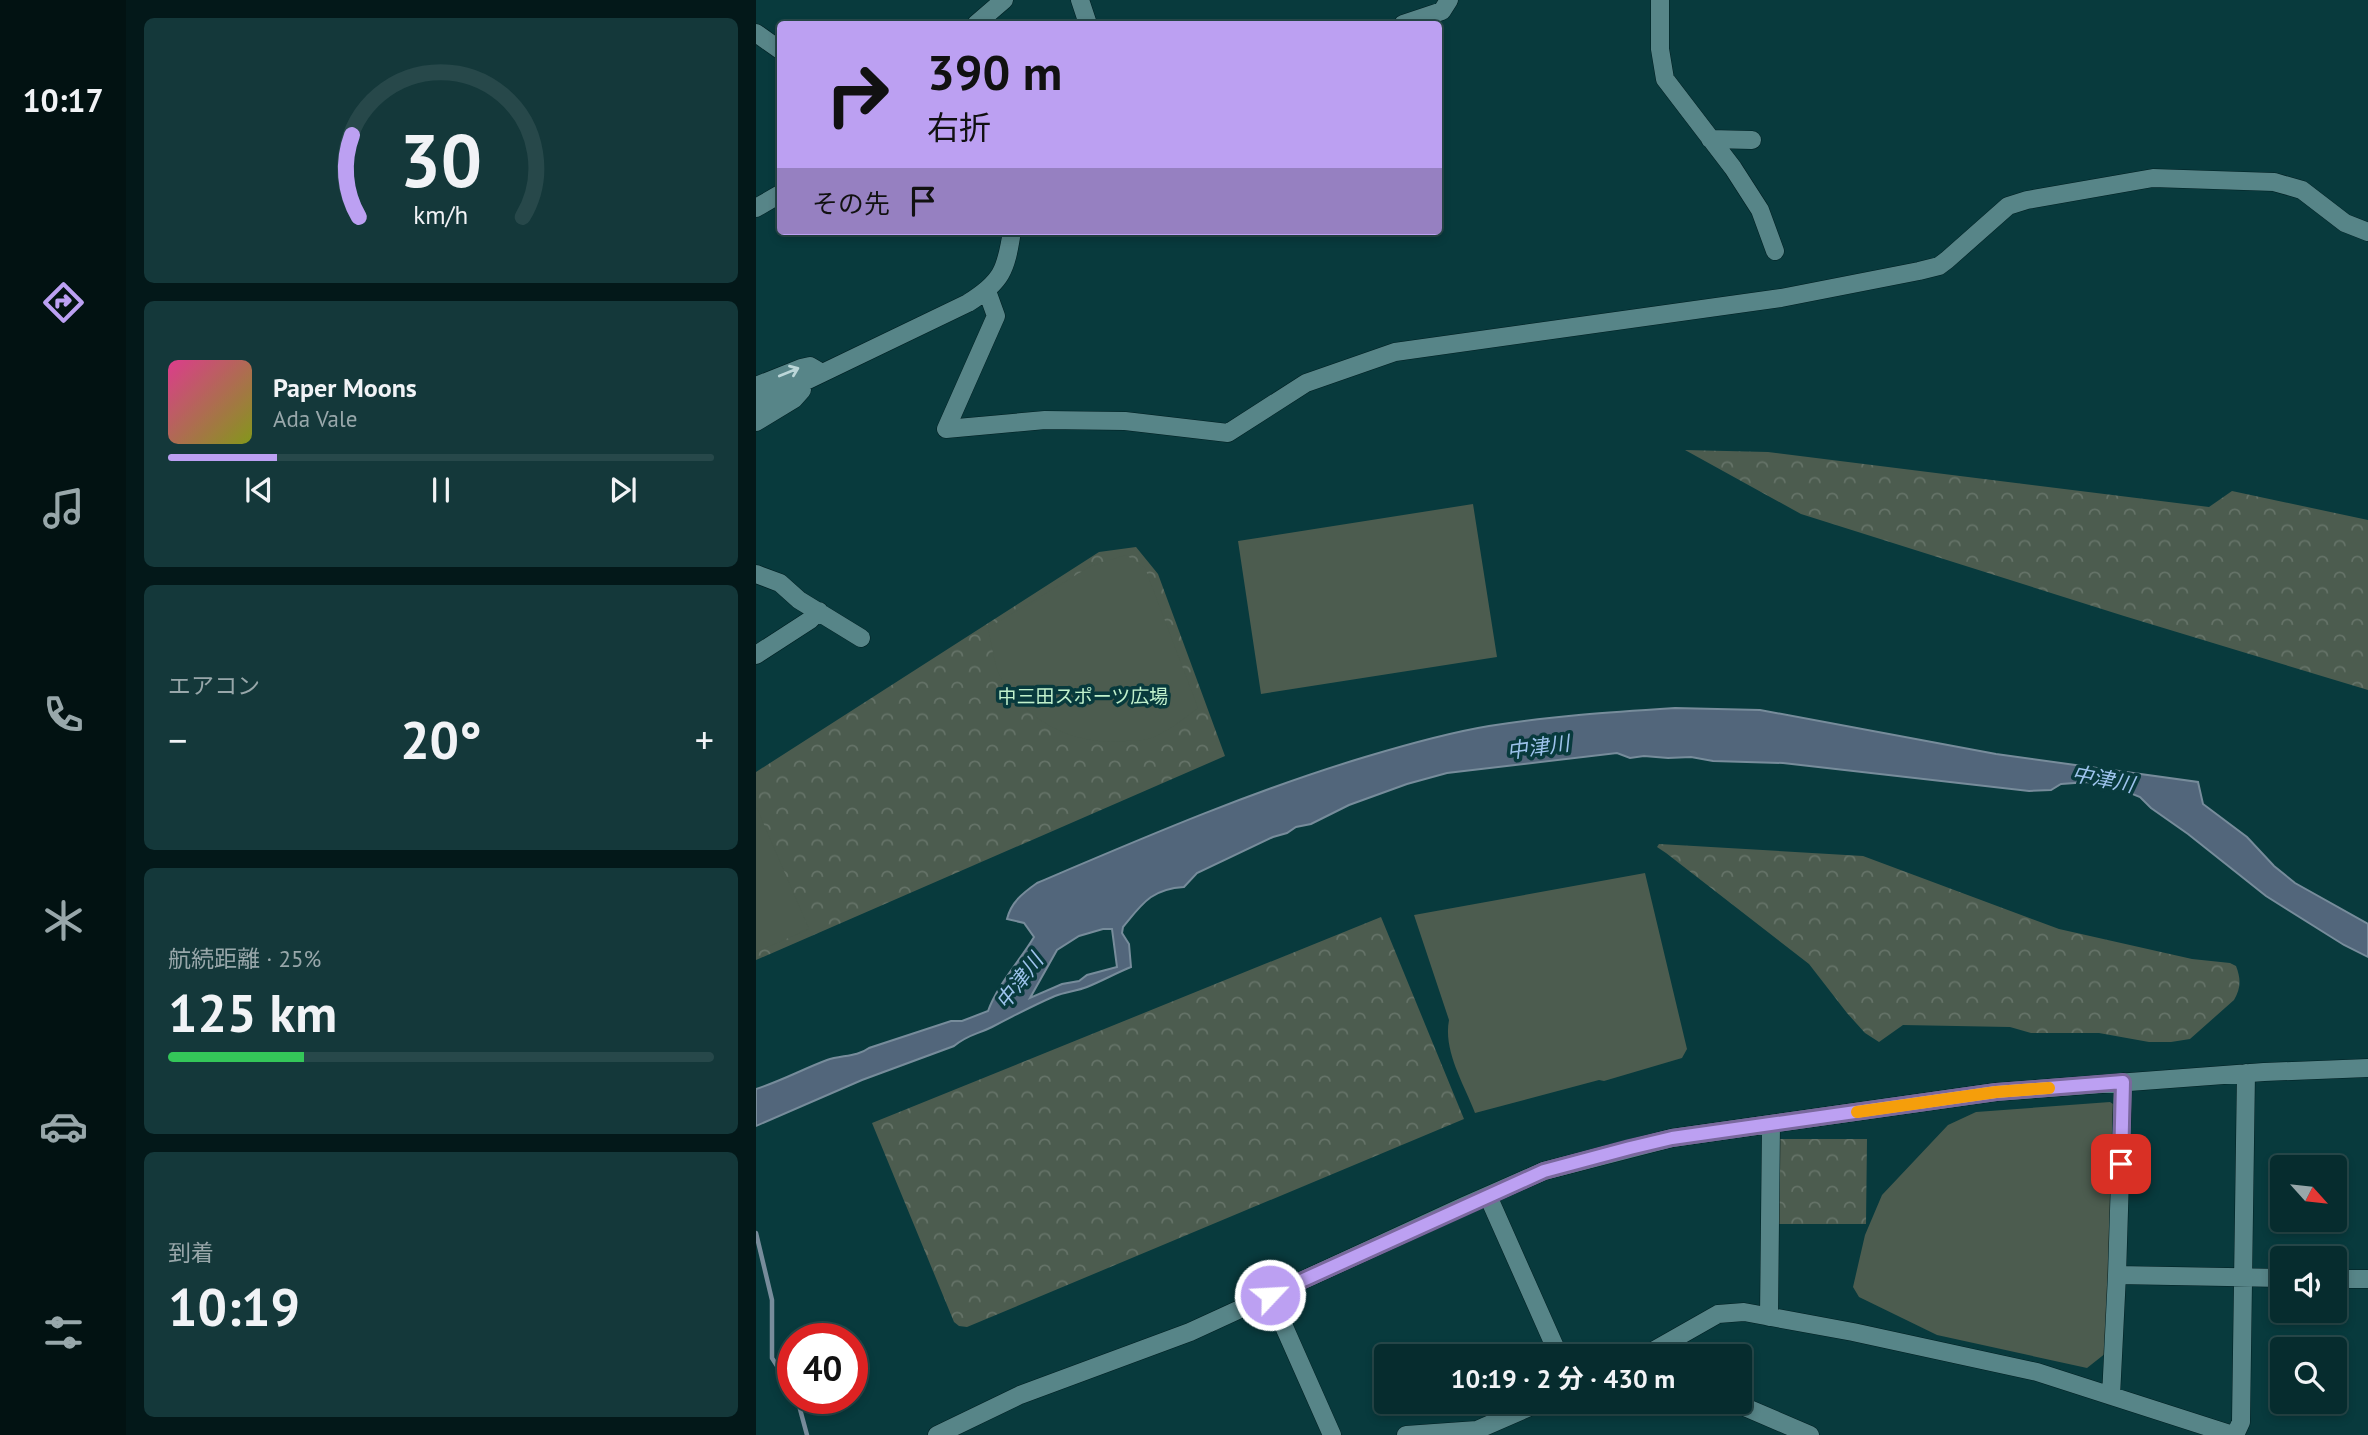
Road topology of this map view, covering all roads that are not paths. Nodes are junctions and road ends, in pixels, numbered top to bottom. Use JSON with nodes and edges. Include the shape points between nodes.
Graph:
{"nodes":[{"id":1,"x":1004,"y":0,"type":"edge"},
{"id":2,"x":1080,"y":0,"type":"edge"},
{"id":3,"x":1449,"y":0,"type":"edge"},
{"id":4,"x":1660,"y":0,"type":"edge"},
{"id":5,"x":980,"y":21,"type":"edge"},
{"id":6,"x":1087,"y":21,"type":"edge"},
{"id":7,"x":1412,"y":21,"type":"edge"},
{"id":8,"x":756,"y":33,"type":"edge"},
{"id":9,"x":777,"y":48,"type":"edge"},
{"id":10,"x":1710,"y":139,"type":"junction"},
{"id":11,"x":1752,"y":140,"type":"dead end"},
{"id":12,"x":777,"y":196,"type":"edge"},
{"id":13,"x":756,"y":208,"type":"edge"},
{"id":14,"x":2368,"y":232,"type":"edge"},
{"id":15,"x":1011,"y":235,"type":"edge"},
{"id":16,"x":1775,"y":251,"type":"dead end"},
{"id":17,"x":987,"y":291,"type":"junction"},
{"id":18,"x":816,"y":376,"type":"junction"},
{"id":19,"x":756,"y":386,"type":"edge"},
{"id":20,"x":756,"y":405,"type":"edge"},
{"id":21,"x":756,"y":422,"type":"edge"},
{"id":22,"x":756,"y":574,"type":"edge"},
{"id":23,"x":819,"y":611,"type":"junction"},
{"id":24,"x":861,"y":638,"type":"dead end"},
{"id":25,"x":756,"y":655,"type":"edge"},
{"id":26,"x":2368,"y":1068,"type":"edge"},
{"id":27,"x":2246,"y":1073,"type":"junction"},
{"id":28,"x":2123,"y":1082,"type":"junction"},
{"id":29,"x":1770,"y":1125,"type":"junction"},
{"id":30,"x":1488,"y":1196,"type":"junction"},
{"id":31,"x":2117,"y":1275,"type":"junction"},
{"id":32,"x":2243,"y":1278,"type":"junction"},
{"id":33,"x":2270,"y":1278,"type":"edge"},
{"id":34,"x":2347,"y":1279,"type":"edge"},
{"id":35,"x":2368,"y":1279,"type":"edge"},
{"id":36,"x":1270,"y":1295,"type":"junction"},
{"id":37,"x":1769,"y":1317,"type":"junction"},
{"id":38,"x":1554,"y":1344,"type":"edge"},
{"id":39,"x":1665,"y":1344,"type":"edge"},
{"id":40,"x":2111,"y":1396,"type":"junction"},
{"id":41,"x":1752,"y":1410,"type":"edge"},
{"id":42,"x":1514,"y":1414,"type":"edge"},
{"id":43,"x":937,"y":1435,"type":"edge"},
{"id":44,"x":1332,"y":1435,"type":"edge"},
{"id":45,"x":1406,"y":1435,"type":"edge"},
{"id":46,"x":1810,"y":1435,"type":"edge"},
{"id":47,"x":2232,"y":1435,"type":"edge"}],
"edges":[{"from":1,"to":5,"type":"street"},
{"from":2,"to":6,"type":"street"},
{"from":3,"to":7,"type":"street","via":[[1442,11]]},
{"from":4,"to":10,"type":"street","via":[[1665,79]]},
{"from":8,"to":9,"type":"street"},
{"from":10,"to":11,"type":"street"},
{"from":10,"to":16,"type":"street","via":[[1760,209]]},
{"from":12,"to":13,"type":"street"},
{"from":14,"to":17,"type":"street","via":[[2345,223],[2302,190],[2274,182],[2153,178],[2027,200],[2008,206],[1939,266],[1781,298],[1395,352],[1306,383],[1228,433],[1125,421],[1045,420],[946,429],[996,316]]},
{"from":15,"to":17,"type":"street","via":[[1000,277]]},
{"from":17,"to":18,"type":"street"},
{"from":19,"to":18,"type":"street","one_way":true,"via":[[810,366]]},
{"from":18,"to":20,"type":"street"},
{"from":18,"to":21,"type":"street","via":[[794,399]]},
{"from":22,"to":23,"type":"street","via":[[780,583]]},
{"from":23,"to":24,"type":"street"},
{"from":23,"to":25,"type":"street"},
{"from":26,"to":27,"type":"street"},
{"from":27,"to":28,"type":"street"},
{"from":27,"to":32,"type":"street"},
{"from":28,"to":29,"type":"street","via":[[1996,1092]]},
{"from":28,"to":31,"type":"street"},
{"from":29,"to":30,"type":"street","via":[[1630,1148],[1544,1171]]},
{"from":29,"to":37,"type":"street"},
{"from":30,"to":36,"type":"street"},
{"from":30,"to":38,"type":"street"},
{"from":31,"to":32,"type":"street"},
{"from":31,"to":40,"type":"street"},
{"from":32,"to":33,"type":"street"},
{"from":32,"to":47,"type":"street","via":[[2241,1422]]},
{"from":34,"to":35,"type":"street"},
{"from":36,"to":43,"type":"street","via":[[1190,1332],[1020,1395]]},
{"from":36,"to":44,"type":"street"},
{"from":37,"to":39,"type":"street","via":[[1744,1312],[1718,1314]]},
{"from":37,"to":40,"type":"street","via":[[2037,1372]]},
{"from":40,"to":47,"type":"street"},
{"from":41,"to":46,"type":"street"},
{"from":42,"to":45,"type":"street","via":[[1477,1430]]}]}
